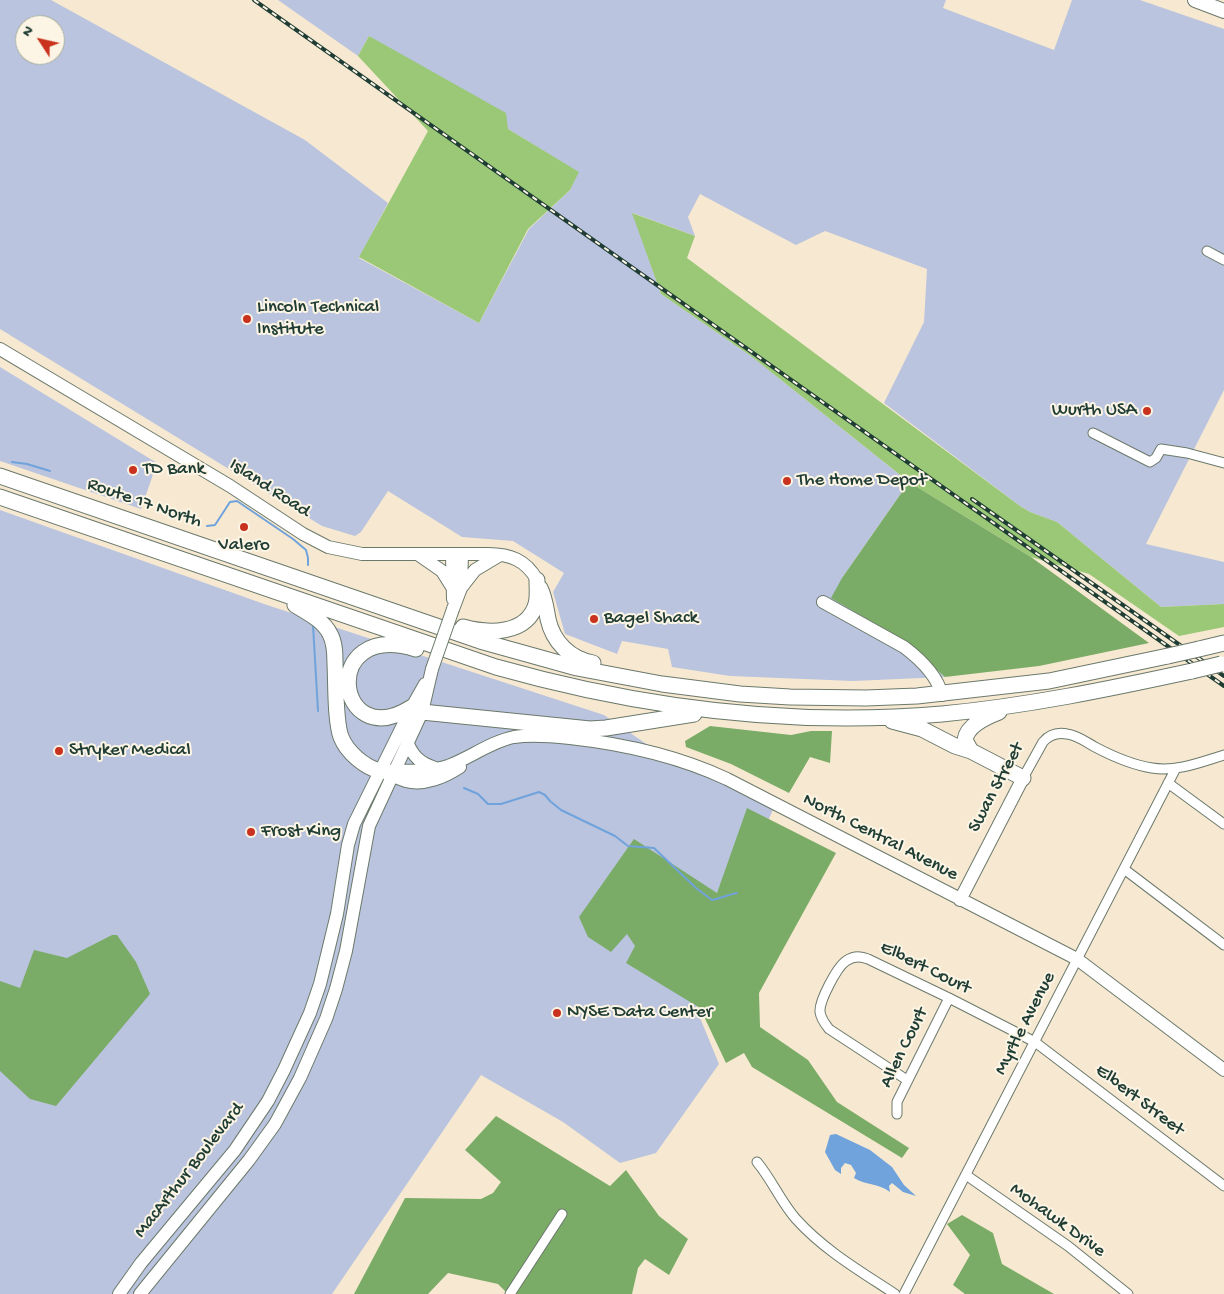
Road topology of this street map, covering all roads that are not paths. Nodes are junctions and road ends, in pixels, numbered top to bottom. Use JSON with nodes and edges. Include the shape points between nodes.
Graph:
{"nodes":[{"id":1,"x":1195,"y":0,"type":"edge"},
{"id":2,"x":1224,"y":11,"type":"edge"},
{"id":3,"x":1207,"y":251,"type":"dead end"},
{"id":4,"x":1224,"y":260,"type":"edge"},
{"id":5,"x":0,"y":349,"type":"edge"},
{"id":6,"x":1093,"y":434,"type":"dead end"},
{"id":7,"x":1224,"y":464,"type":"edge"},
{"id":8,"x":0,"y":476,"type":"edge"},
{"id":9,"x":0,"y":497,"type":"edge"},
{"id":10,"x":457,"y":554,"type":"junction"},
{"id":11,"x":501,"y":554,"type":"junction"},
{"id":12,"x":419,"y":555,"type":"junction"},
{"id":13,"x":537,"y":580,"type":"junction"},
{"id":14,"x":457,"y":588,"type":"junction"},
{"id":15,"x":270,"y":590,"type":"junction"},
{"id":16,"x":823,"y":602,"type":"dead end"},
{"id":17,"x":373,"y":605,"type":"junction"},
{"id":18,"x":1224,"y":643,"type":"edge"},
{"id":19,"x":472,"y":659,"type":"junction"},
{"id":20,"x":1222,"y":664,"type":"edge"},
{"id":21,"x":616,"y":676,"type":"junction"},
{"id":22,"x":942,"y":695,"type":"junction"},
{"id":23,"x":1016,"y":705,"type":"junction"},
{"id":24,"x":417,"y":710,"type":"junction"},
{"id":25,"x":719,"y":711,"type":"junction"},
{"id":26,"x":872,"y":718,"type":"junction"},
{"id":27,"x":408,"y":744,"type":"junction"},
{"id":28,"x":484,"y":749,"type":"junction"},
{"id":29,"x":971,"y":751,"type":"junction"},
{"id":30,"x":1224,"y":755,"type":"edge"},
{"id":31,"x":437,"y":768,"type":"junction"},
{"id":32,"x":1176,"y":768,"type":"junction"},
{"id":33,"x":390,"y":773,"type":"junction"},
{"id":34,"x":1023,"y":778,"type":"junction"},
{"id":35,"x":1168,"y":783,"type":"junction"},
{"id":36,"x":1224,"y":824,"type":"edge"},
{"id":37,"x":1124,"y":869,"type":"junction"},
{"id":38,"x":960,"y":900,"type":"junction"},
{"id":39,"x":1224,"y":945,"type":"edge"},
{"id":40,"x":1077,"y":959,"type":"junction"},
{"id":41,"x":949,"y":998,"type":"junction"},
{"id":42,"x":1035,"y":1042,"type":"junction"},
{"id":43,"x":1224,"y":1070,"type":"edge"},
{"id":44,"x":907,"y":1080,"type":"junction"},
{"id":45,"x":897,"y":1114,"type":"dead end"},
{"id":46,"x":235,"y":1150,"type":"junction"},
{"id":47,"x":757,"y":1162,"type":"dead end"},
{"id":48,"x":966,"y":1175,"type":"junction"},
{"id":49,"x":1224,"y":1186,"type":"edge"},
{"id":50,"x":201,"y":1192,"type":"junction"},
{"id":51,"x":219,"y":1197,"type":"junction"},
{"id":52,"x":562,"y":1214,"type":"dead end"},
{"id":53,"x":186,"y":1236,"type":"junction"},
{"id":54,"x":119,"y":1294,"type":"edge"},
{"id":55,"x":140,"y":1294,"type":"edge"},
{"id":56,"x":510,"y":1294,"type":"edge"},
{"id":57,"x":895,"y":1294,"type":"edge"},
{"id":58,"x":904,"y":1294,"type":"edge"},
{"id":59,"x":1128,"y":1294,"type":"edge"}],
"edges":[{"from":1,"to":2,"type":"main road"},
{"from":3,"to":4,"type":"street"},
{"from":5,"to":12,"type":"main road","name":"Island Road","via":[[319,543],[354,553]]},
{"from":6,"to":7,"type":"street","via":[[1150,462],[1160,450],[1187,453]]},
{"from":8,"to":17,"type":"highway","name":"Route 17 North"},
{"from":9,"to":15,"type":"highway"},
{"from":10,"to":11,"type":"main road","name":"Island Road"},
{"from":10,"to":12,"type":"main road","name":"Island Road"},
{"from":10,"to":14,"type":"main road","name":"MacArthur Boulevard"},
{"from":11,"to":13,"type":"main road","name":"Island Road","via":[[524,563]]},
{"from":11,"to":14,"type":"main road","via":[[480,566]]},
{"from":12,"to":14,"type":"main road","via":[[439,568]]},
{"from":13,"to":17,"type":"highway","via":[[537,599],[532,612],[522,623],[506,630],[474,630],[432,617]]},
{"from":13,"to":21,"type":"highway","via":[[558,642],[577,658],[612,667]]},
{"from":14,"to":24,"type":"main road","name":"MacArthur Boulevard","bridge":true,"via":[[453,609]]},
{"from":15,"to":19,"type":"highway"},
{"from":15,"to":33,"type":"highway","via":[[326,627],[334,648],[340,736],[355,756],[372,768]]},
{"from":16,"to":22,"type":"main road","via":[[904,647],[930,672]]},
{"from":17,"to":21,"type":"highway","via":[[505,649]]},
{"from":18,"to":22,"type":"highway","bridge":true,"via":[[1049,681]]},
{"from":19,"to":24,"type":"highway","via":[[392,644],[375,647],[359,656],[351,666],[347,681],[350,697],[359,710],[383,719]]},
{"from":19,"to":25,"type":"highway","via":[[594,692]]},
{"from":20,"to":23,"type":"highway","bridge":true},
{"from":21,"to":22,"type":"highway","via":[[765,696],[866,698]]},
{"from":23,"to":26,"type":"highway"},
{"from":23,"to":29,"type":"highway","via":[[987,717],[970,730],[965,740]]},
{"from":24,"to":25,"type":"highway","via":[[590,729]]},
{"from":24,"to":27,"type":"main road","name":"MacArthur Boulevard"},
{"from":24,"to":33,"type":"main road","name":"MacArthur Boulevard"},
{"from":25,"to":26,"type":"highway","via":[[795,717]]},
{"from":26,"to":29,"type":"highway","via":[[904,723]]},
{"from":27,"to":31,"type":"main road","via":[[418,761]]},
{"from":27,"to":33,"type":"main road","name":"MacArthur Boulevard"},
{"from":28,"to":31,"type":"main road","name":"North Central Avenue"},
{"from":28,"to":33,"type":"main road","name":"North Central Avenue","via":[[437,779],[408,782]]},
{"from":28,"to":38,"type":"main road","name":"North Central Avenue","via":[[512,738],[542,736],[603,743],[678,760],[727,780]]},
{"from":29,"to":34,"type":"highway"},
{"from":30,"to":32,"type":"street","name":"Swan Street"},
{"from":31,"to":33,"type":"main road","name":"North Central Avenue"},
{"from":32,"to":34,"type":"street","name":"Swan Street","via":[[1140,766],[1061,733],[1047,737]]},
{"from":32,"to":35,"type":"street","name":"Myrtle Avenue"},
{"from":33,"to":46,"type":"main road","name":"MacArthur Boulevard","via":[[358,815],[351,834],[327,957],[310,1013],[268,1101]]},
{"from":33,"to":51,"type":"main road","name":"MacArthur Boulevard","via":[[367,834],[346,951],[326,1019],[275,1124]]},
{"from":34,"to":38,"type":"main road","name":"Swan Street"},
{"from":35,"to":36,"type":"street"},
{"from":35,"to":37,"type":"street","name":"Myrtle Avenue"},
{"from":37,"to":39,"type":"street"},
{"from":37,"to":40,"type":"street","name":"Myrtle Avenue"},
{"from":38,"to":40,"type":"main road","name":"North Central Avenue"},
{"from":40,"to":42,"type":"street","name":"Myrtle Avenue"},
{"from":40,"to":43,"type":"main road","name":"North Central Avenue"},
{"from":41,"to":42,"type":"street","name":"Elbert Court"},
{"from":41,"to":44,"type":"street","name":"Allen Court"},
{"from":41,"to":44,"type":"street","name":"Elbert Court","via":[[858,956],[841,965],[821,1001],[820,1011],[829,1029]]},
{"from":42,"to":48,"type":"street","name":"Myrtle Avenue"},
{"from":42,"to":49,"type":"street","name":"Elbert Street"},
{"from":44,"to":45,"type":"street","name":"Allen Court","via":[[897,1102]]},
{"from":46,"to":50,"type":"main road","name":"MacArthur Boulevard"},
{"from":46,"to":51,"type":"main road","via":[[236,1155],[210,1186]]},
{"from":47,"to":57,"type":"street","via":[[794,1217],[813,1237]]},
{"from":48,"to":58,"type":"street","name":"Myrtle Avenue"},
{"from":48,"to":59,"type":"street","name":"Mohawk Drive","via":[[1068,1246]]},
{"from":50,"to":53,"type":"main road","via":[[179,1224],[178,1230]]},
{"from":50,"to":54,"type":"main road","name":"MacArthur Boulevard"},
{"from":51,"to":53,"type":"main road","name":"MacArthur Boulevard"},
{"from":52,"to":56,"type":"street"},
{"from":53,"to":55,"type":"main road","name":"MacArthur Boulevard"}]}
